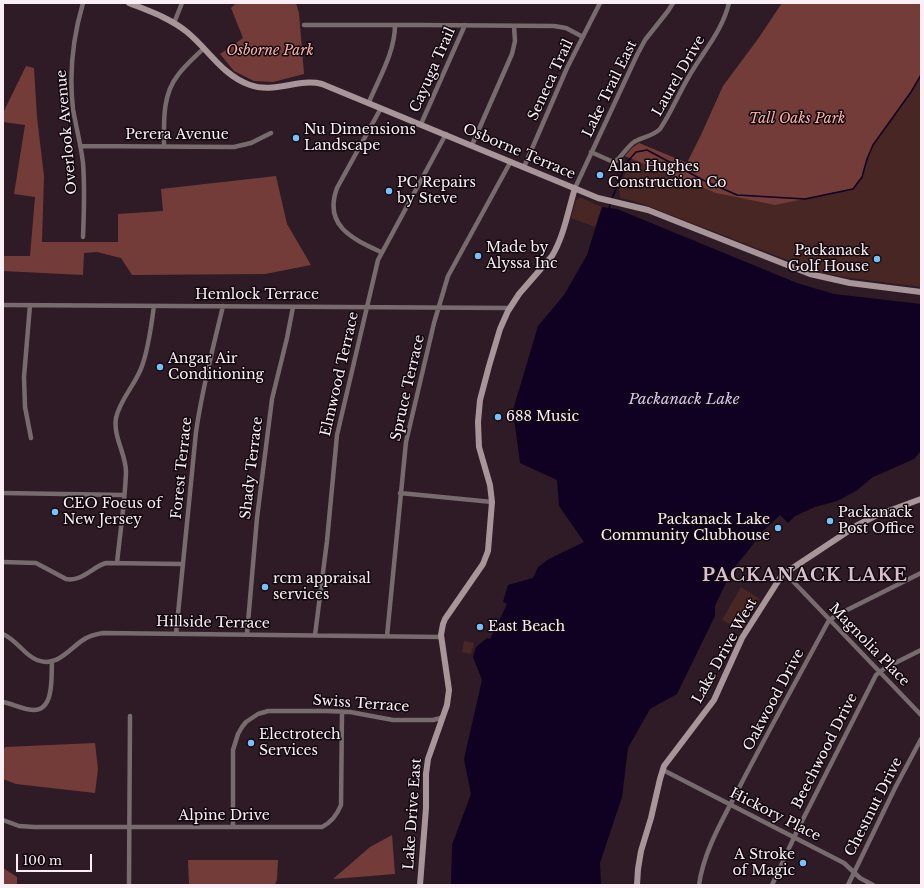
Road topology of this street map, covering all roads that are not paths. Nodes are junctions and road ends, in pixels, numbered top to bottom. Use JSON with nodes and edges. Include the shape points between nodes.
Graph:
{"nodes":[{"id":1,"x":83,"y":3,"type":"edge"},
{"id":2,"x":129,"y":3,"type":"edge"},
{"id":3,"x":182,"y":3,"type":"edge"},
{"id":4,"x":600,"y":3,"type":"edge"},
{"id":5,"x":673,"y":3,"type":"edge"},
{"id":6,"x":732,"y":3,"type":"edge"},
{"id":7,"x":729,"y":5,"type":"edge"},
{"id":8,"x":174,"y":23,"type":"junction"},
{"id":9,"x":304,"y":25,"type":"dead end"},
{"id":10,"x":395,"y":25,"type":"junction"},
{"id":11,"x":465,"y":25,"type":"junction"},
{"id":12,"x":514,"y":26,"type":"junction"},
{"id":13,"x":583,"y":37,"type":"junction"},
{"id":14,"x":204,"y":48,"type":"junction"},
{"id":15,"x":369,"y":102,"type":"junction"},
{"id":16,"x":381,"y":108,"type":"junction"},
{"id":17,"x":421,"y":124,"type":"junction"},
{"id":18,"x":271,"y":133,"type":"dead end"},
{"id":19,"x":446,"y":134,"type":"junction"},
{"id":20,"x":472,"y":145,"type":"junction"},
{"id":21,"x":80,"y":146,"type":"junction"},
{"id":22,"x":164,"y":146,"type":"junction"},
{"id":23,"x":591,"y":152,"type":"junction"},
{"id":24,"x":510,"y":162,"type":"junction"},
{"id":25,"x":524,"y":167,"type":"junction"},
{"id":26,"x":575,"y":188,"type":"junction"},
{"id":27,"x":83,"y":237,"type":"dead end"},
{"id":28,"x":381,"y":252,"type":"junction"},
{"id":29,"x":921,"y":292,"type":"edge"},
{"id":30,"x":3,"y":305,"type":"edge"},
{"id":31,"x":30,"y":305,"type":"junction"},
{"id":32,"x":154,"y":306,"type":"junction"},
{"id":33,"x":223,"y":306,"type":"junction"},
{"id":34,"x":292,"y":307,"type":"junction"},
{"id":35,"x":366,"y":307,"type":"junction"},
{"id":36,"x":438,"y":308,"type":"junction"},
{"id":37,"x":510,"y":308,"type":"junction"},
{"id":38,"x":31,"y":438,"type":"dead end"},
{"id":39,"x":3,"y":493,"type":"edge"},
{"id":40,"x":400,"y":494,"type":"junction"},
{"id":41,"x":124,"y":495,"type":"junction"},
{"id":42,"x":921,"y":499,"type":"edge"},
{"id":43,"x":492,"y":502,"type":"junction"},
{"id":44,"x":3,"y":562,"type":"edge"},
{"id":45,"x":117,"y":563,"type":"junction"},
{"id":46,"x":182,"y":564,"type":"junction"},
{"id":47,"x":785,"y":573,"type":"junction"},
{"id":48,"x":921,"y":573,"type":"edge"},
{"id":49,"x":830,"y":620,"type":"junction"},
{"id":50,"x":3,"y":634,"type":"edge"},
{"id":51,"x":176,"y":634,"type":"junction"},
{"id":52,"x":247,"y":634,"type":"junction"},
{"id":53,"x":315,"y":635,"type":"junction"},
{"id":54,"x":387,"y":636,"type":"junction"},
{"id":55,"x":442,"y":637,"type":"junction"},
{"id":56,"x":921,"y":650,"type":"edge"},
{"id":57,"x":52,"y":661,"type":"junction"},
{"id":58,"x":879,"y":672,"type":"junction"},
{"id":59,"x":3,"y":702,"type":"edge"},
{"id":60,"x":342,"y":712,"type":"junction"},
{"id":61,"x":130,"y":716,"type":"dead end"},
{"id":62,"x":921,"y":716,"type":"edge"},
{"id":63,"x":441,"y":718,"type":"junction"},
{"id":64,"x":921,"y":740,"type":"edge"},
{"id":65,"x":663,"y":770,"type":"junction"},
{"id":66,"x":731,"y":804,"type":"junction"},
{"id":67,"x":3,"y":820,"type":"edge"},
{"id":68,"x":129,"y":827,"type":"junction"},
{"id":69,"x":233,"y":828,"type":"junction"},
{"id":70,"x":794,"y":837,"type":"junction"},
{"id":71,"x":854,"y":872,"type":"junction"},
{"id":72,"x":129,"y":885,"type":"edge"},
{"id":73,"x":420,"y":885,"type":"edge"},
{"id":74,"x":638,"y":885,"type":"edge"},
{"id":75,"x":699,"y":885,"type":"edge"},
{"id":76,"x":772,"y":885,"type":"edge"},
{"id":77,"x":848,"y":885,"type":"edge"},
{"id":78,"x":873,"y":885,"type":"edge"}],
"edges":[{"from":1,"to":21,"type":"street","name":"Overlook Avenue","via":[[74,41],[72,74],[73,108]]},
{"from":2,"to":8,"type":"street","name":"Osborne Terrace"},
{"from":3,"to":8,"type":"street"},
{"from":4,"to":13,"type":"street","name":"Seneca Trail"},
{"from":5,"to":23,"type":"street","name":"Lake Trail East","via":[[645,40]]},
{"from":6,"to":7,"type":"street"},
{"from":7,"to":23,"type":"street","name":"Laurel Drive","via":[[718,32],[688,77],[660,130],[635,142],[616,161]]},
{"from":8,"to":14,"type":"street","name":"Osborne Terrace"},
{"from":9,"to":10,"type":"street"},
{"from":10,"to":11,"type":"street"},
{"from":10,"to":15,"type":"street","via":[[392,48]]},
{"from":11,"to":12,"type":"street"},
{"from":11,"to":17,"type":"street","name":"Cayuga Trail"},
{"from":12,"to":13,"type":"street","via":[[559,26],[573,30]]},
{"from":12,"to":20,"type":"street","via":[[512,54]]},
{"from":13,"to":25,"type":"street","name":"Seneca Trail"},
{"from":14,"to":15,"type":"street","name":"Osborne Terrace","via":[[228,72],[250,86],[268,89],[300,82],[314,82]]},
{"from":14,"to":22,"type":"street","via":[[182,70],[169,91],[165,108]]},
{"from":15,"to":16,"type":"street","name":"Osborne Terrace"},
{"from":16,"to":17,"type":"street","name":"Osborne Terrace"},
{"from":16,"to":28,"type":"street","via":[[337,188],[333,208],[336,220],[343,230]]},
{"from":17,"to":19,"type":"street","name":"Osborne Terrace"},
{"from":18,"to":22,"type":"street","name":"Perera Avenue","via":[[251,143],[234,147]]},
{"from":19,"to":20,"type":"street","name":"Osborne Terrace"},
{"from":19,"to":28,"type":"street","name":"Elmwood Terrace"},
{"from":20,"to":24,"type":"street","name":"Osborne Terrace"},
{"from":21,"to":22,"type":"street","name":"Perera Avenue"},
{"from":21,"to":27,"type":"street","name":"Overlook Avenue","via":[[84,178]]},
{"from":23,"to":26,"type":"street","name":"Lake Trail East"},
{"from":24,"to":25,"type":"street","name":"Osborne Terrace"},
{"from":24,"to":36,"type":"street","name":"Spruce Terrace","via":[[448,276]]},
{"from":25,"to":26,"type":"street","name":"Osborne Terrace"},
{"from":26,"to":29,"type":"street","name":"Osborne Terrace","via":[[598,198],[648,210],[822,278]]},
{"from":26,"to":37,"type":"street","name":"Lake Drive East","via":[[556,249]]},
{"from":28,"to":35,"type":"street","name":"Elmwood Terrace"},
{"from":30,"to":31,"type":"street","name":"Hemlock Terrace"},
{"from":31,"to":32,"type":"street","name":"Hemlock Terrace"},
{"from":31,"to":38,"type":"street","via":[[24,385],[26,418]]},
{"from":32,"to":33,"type":"street","name":"Hemlock Terrace"},
{"from":32,"to":41,"type":"street","via":[[142,366],[119,407],[116,418],[118,442],[126,471]]},
{"from":33,"to":34,"type":"street","name":"Hemlock Terrace"},
{"from":33,"to":46,"type":"street","name":"Forest Terrace","via":[[196,432]]},
{"from":34,"to":35,"type":"street","name":"Hemlock Terrace"},
{"from":34,"to":52,"type":"street","name":"Shady Terrace","via":[[272,399],[257,518]]},
{"from":35,"to":36,"type":"street","name":"Hemlock Terrace"},
{"from":35,"to":53,"type":"street","name":"Elmwood Terrace","via":[[337,435]]},
{"from":36,"to":37,"type":"street","name":"Hemlock Terrace"},
{"from":36,"to":40,"type":"street","name":"Spruce Terrace","via":[[407,434]]},
{"from":37,"to":43,"type":"street","name":"Lake Drive East","via":[[500,329],[479,409],[479,447]]},
{"from":39,"to":41,"type":"street"},
{"from":40,"to":43,"type":"street"},
{"from":40,"to":54,"type":"street","name":"Spruce Terrace"},
{"from":41,"to":45,"type":"street"},
{"from":42,"to":47,"type":"street","name":"Lake Drive West","via":[[856,526]]},
{"from":43,"to":55,"type":"street","name":"Lake Drive East","via":[[488,551],[484,564],[445,619]]},
{"from":44,"to":45,"type":"street","via":[[36,563],[71,580],[80,578],[100,565]]},
{"from":45,"to":46,"type":"street"},
{"from":46,"to":51,"type":"street","name":"Forest Terrace"},
{"from":47,"to":49,"type":"street","name":"Magnolia Place"},
{"from":47,"to":65,"type":"street","name":"Lake Drive West","via":[[742,638],[714,700],[671,755]]},
{"from":48,"to":49,"type":"street"},
{"from":49,"to":58,"type":"street","name":"Magnolia Place"},
{"from":49,"to":66,"type":"street","name":"Oakwood Drive"},
{"from":50,"to":57,"type":"street","via":[[14,640],[32,657],[43,662]]},
{"from":51,"to":52,"type":"street","name":"Hillside Terrace"},
{"from":51,"to":57,"type":"street","name":"Hillside Terrace","via":[[96,634],[82,640],[64,656]]},
{"from":52,"to":53,"type":"street","name":"Hillside Terrace"},
{"from":53,"to":54,"type":"street","name":"Hillside Terrace"},
{"from":54,"to":55,"type":"street","name":"Hillside Terrace"},
{"from":55,"to":63,"type":"street","name":"Lake Drive East","via":[[450,690]]},
{"from":56,"to":58,"type":"street"},
{"from":57,"to":59,"type":"street","via":[[50,694],[42,707],[33,710]]},
{"from":58,"to":62,"type":"street","name":"Magnolia Place"},
{"from":58,"to":70,"type":"street","name":"Beechwood Drive"},
{"from":60,"to":63,"type":"street","name":"Swiss Terrace","via":[[393,720]]},
{"from":60,"to":69,"type":"street","name":"Swiss Terrace","via":[[264,712],[246,722],[238,734],[233,750]]},
{"from":60,"to":69,"type":"street","name":"Alpine Drive","via":[[342,798],[339,811],[332,821],[317,828]]},
{"from":61,"to":68,"type":"street"},
{"from":63,"to":73,"type":"street","name":"Lake Drive East","via":[[426,774]]},
{"from":64,"to":71,"type":"street","name":"Chestnut Drive"},
{"from":65,"to":66,"type":"street","name":"Hickory Place"},
{"from":65,"to":74,"type":"street","name":"Lake Drive West","via":[[641,851]]},
{"from":66,"to":70,"type":"street","name":"Hickory Place"},
{"from":66,"to":75,"type":"street","name":"Oakwood Drive","via":[[714,838]]},
{"from":67,"to":68,"type":"street","name":"Alpine Drive","via":[[25,827]]},
{"from":68,"to":69,"type":"street","name":"Alpine Drive"},
{"from":68,"to":72,"type":"street"},
{"from":70,"to":71,"type":"street","name":"Hickory Place","via":[[844,863]]},
{"from":70,"to":76,"type":"street","name":"Beechwood Drive"},
{"from":71,"to":77,"type":"street","name":"Chestnut Drive"},
{"from":71,"to":78,"type":"street","name":"Hickory Place"}]}
